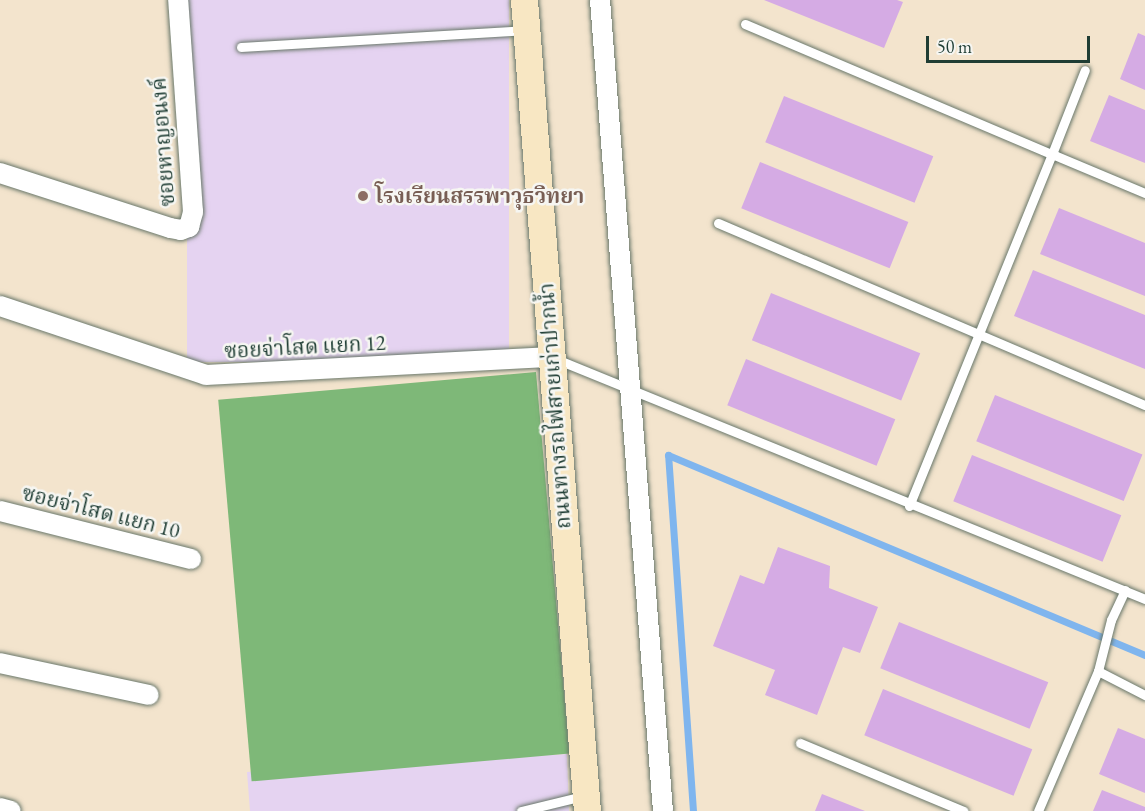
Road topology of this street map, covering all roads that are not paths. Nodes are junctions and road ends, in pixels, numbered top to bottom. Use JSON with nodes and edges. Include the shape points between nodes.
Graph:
{"nodes":[{"id":1,"x":178,"y":0,"type":"edge"},
{"id":2,"x":524,"y":0,"type":"edge"},
{"id":3,"x":600,"y":0,"type":"edge"},
{"id":4,"x":745,"y":24,"type":"dead end"},
{"id":5,"x":526,"y":30,"type":"junction"},
{"id":6,"x":241,"y":47,"type":"dead end"},
{"id":7,"x":1085,"y":70,"type":"dead end"},
{"id":8,"x":1052,"y":154,"type":"junction"},
{"id":9,"x":0,"y":173,"type":"edge"},
{"id":10,"x":1145,"y":193,"type":"edge"},
{"id":11,"x":718,"y":223,"type":"dead end"},
{"id":12,"x":0,"y":306,"type":"edge"},
{"id":13,"x":976,"y":334,"type":"junction"},
{"id":14,"x":552,"y":357,"type":"junction"},
{"id":15,"x":629,"y":388,"type":"junction"},
{"id":16,"x":1145,"y":405,"type":"edge"},
{"id":17,"x":909,"y":506,"type":"junction"},
{"id":18,"x":0,"y":511,"type":"edge"},
{"id":19,"x":191,"y":559,"type":"dead end"},
{"id":20,"x":1125,"y":590,"type":"junction"},
{"id":21,"x":1145,"y":599,"type":"edge"},
{"id":22,"x":0,"y":663,"type":"edge"},
{"id":23,"x":1098,"y":671,"type":"junction"},
{"id":24,"x":149,"y":695,"type":"dead end"},
{"id":25,"x":1145,"y":696,"type":"edge"},
{"id":26,"x":800,"y":743,"type":"dead end"},
{"id":27,"x":587,"y":803,"type":"edge"},
{"id":28,"x":0,"y":808,"type":"edge"},
{"id":29,"x":11,"y":811,"type":"edge"},
{"id":30,"x":521,"y":811,"type":"edge"},
{"id":31,"x":663,"y":811,"type":"edge"},
{"id":32,"x":963,"y":811,"type":"edge"},
{"id":33,"x":1038,"y":811,"type":"edge"}],
"edges":[{"from":1,"to":9,"type":"street","name":"ซอยหาญอนงค์","via":[[194,212],[189,227],[170,228]]},
{"from":2,"to":5,"type":"main road","name":"ถนนทางรถไฟสายเก่าปากน้ำ"},
{"from":3,"to":15,"type":"street"},
{"from":4,"to":8,"type":"lane"},
{"from":5,"to":6,"type":"lane"},
{"from":5,"to":14,"type":"main road","name":"ถนนทางรถไฟสายเก่าปากน้ำ"},
{"from":7,"to":8,"type":"lane"},
{"from":8,"to":10,"type":"lane"},
{"from":8,"to":13,"type":"lane"},
{"from":11,"to":13,"type":"lane"},
{"from":12,"to":14,"type":"street","name":"ซอยจ่าโสด แยก 12","via":[[206,375]]},
{"from":13,"to":16,"type":"lane"},
{"from":13,"to":17,"type":"lane"},
{"from":14,"to":15,"type":"lane"},
{"from":14,"to":27,"type":"main road","name":"ถนนทางรถไฟสายเก่าปากน้ำ"},
{"from":15,"to":17,"type":"lane"},
{"from":15,"to":31,"type":"street"},
{"from":17,"to":20,"type":"lane"},
{"from":18,"to":19,"type":"street","name":"ซอยจ่าโสด แยก 10"},
{"from":20,"to":21,"type":"lane"},
{"from":20,"to":23,"type":"lane","via":[[1111,620]]},
{"from":22,"to":24,"type":"street"},
{"from":23,"to":25,"type":"lane"},
{"from":23,"to":33,"type":"lane"},
{"from":26,"to":32,"type":"lane"},
{"from":27,"to":30,"type":"lane"},
{"from":28,"to":29,"type":"street"}]}
